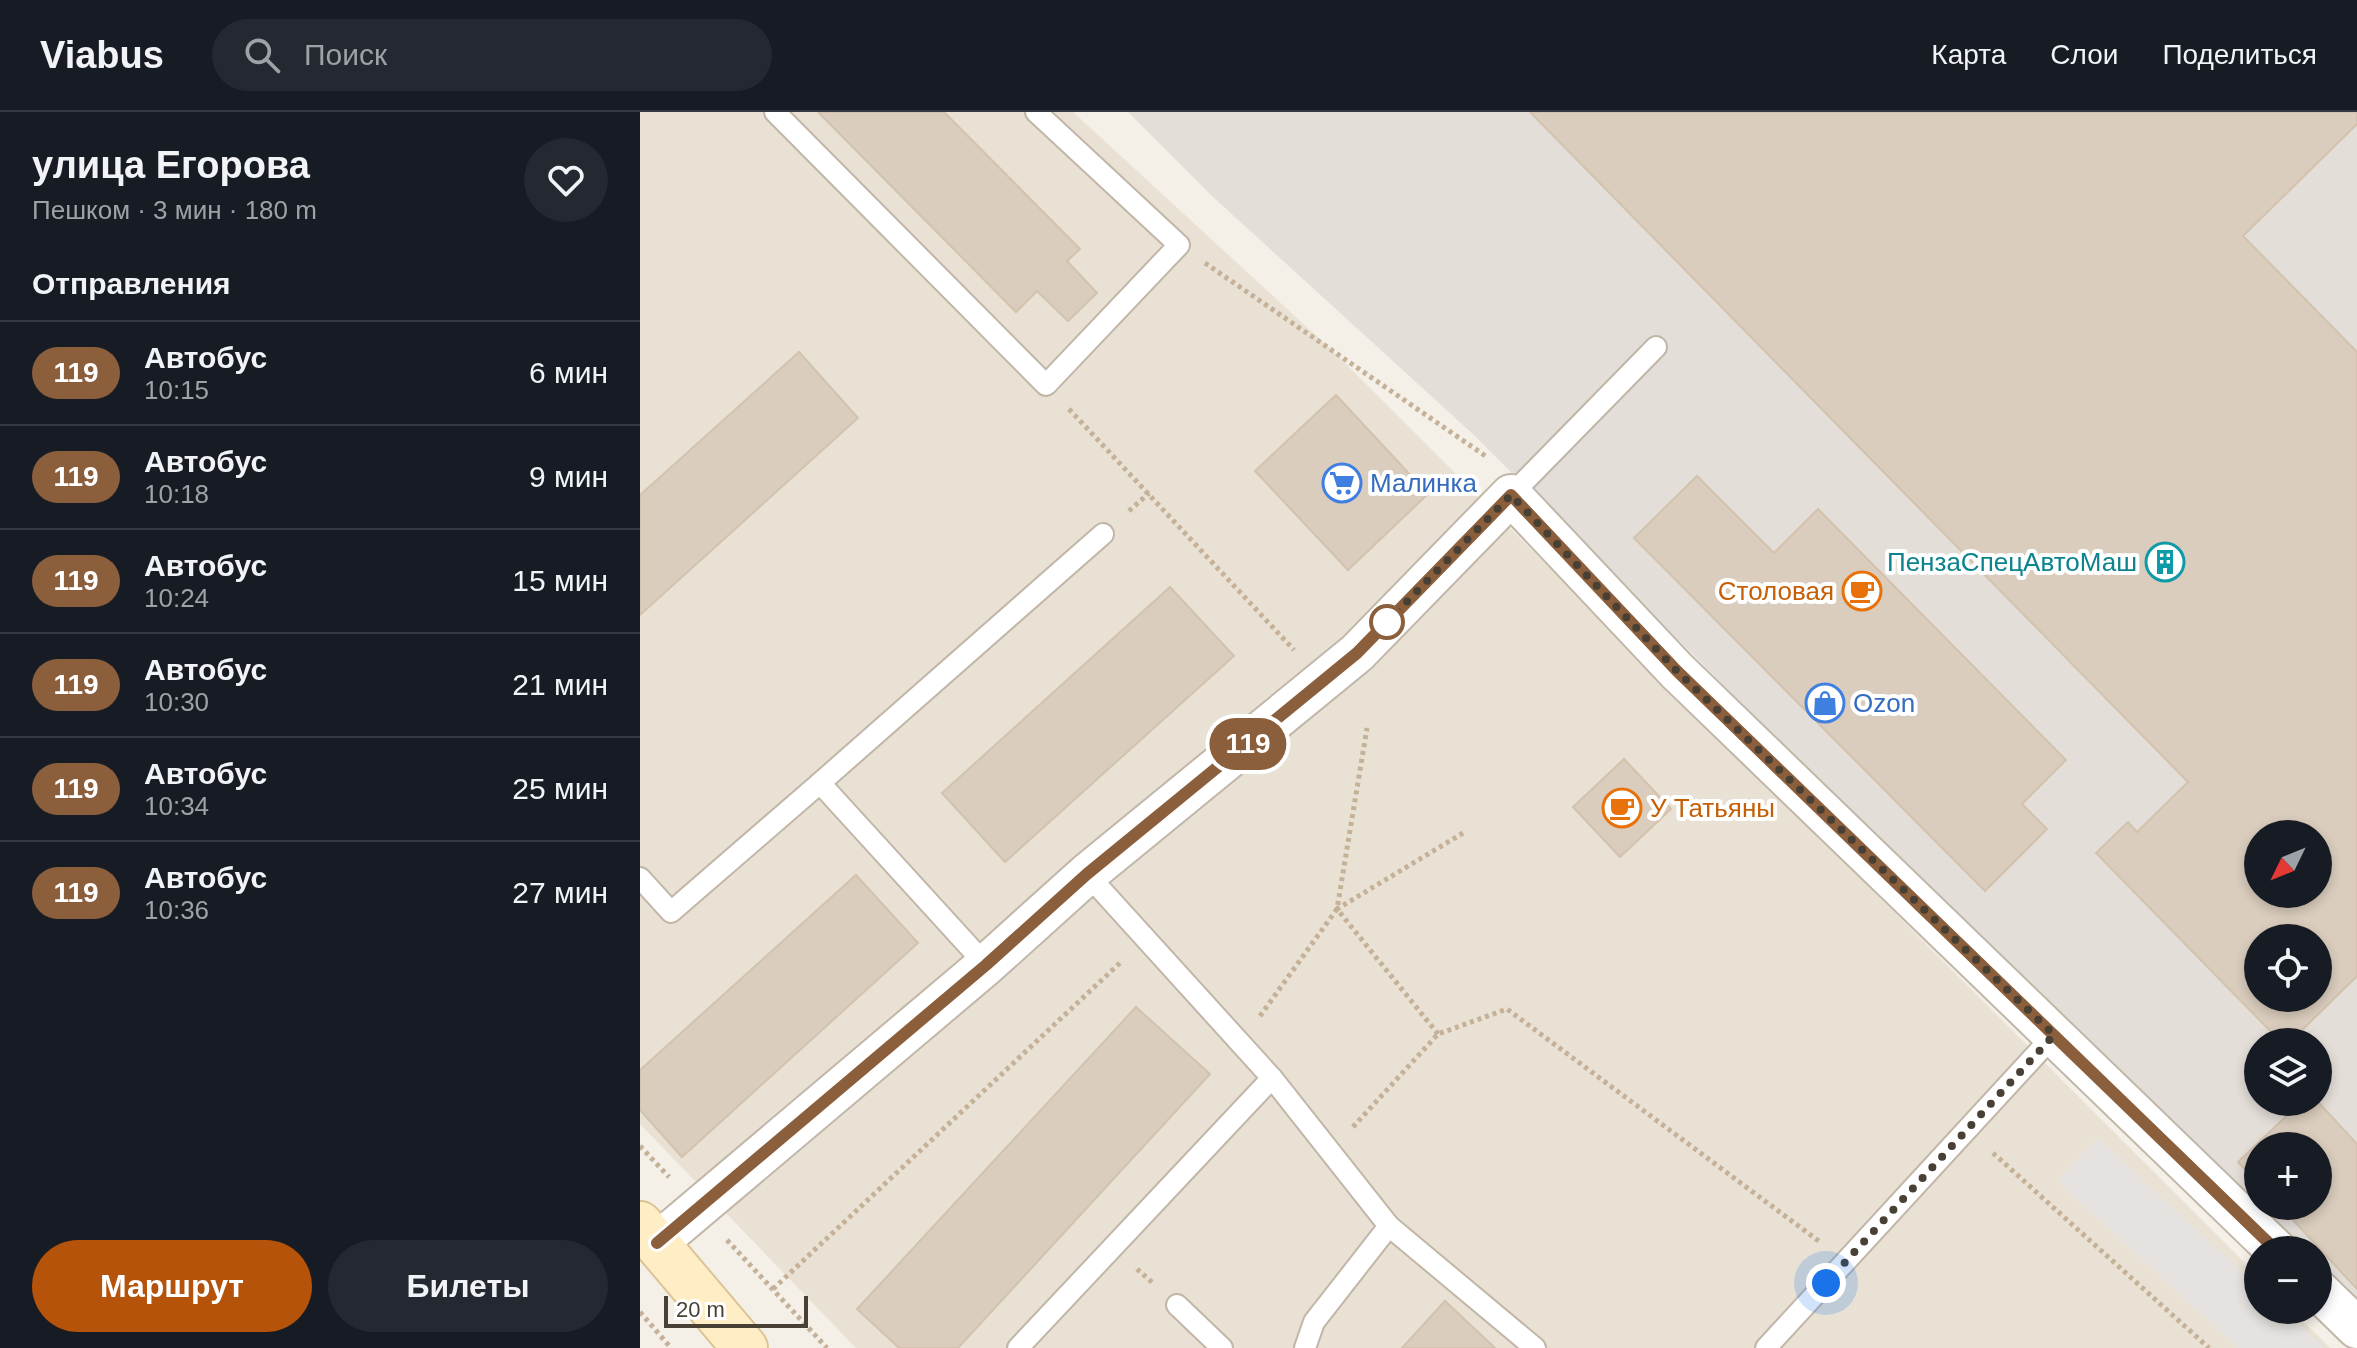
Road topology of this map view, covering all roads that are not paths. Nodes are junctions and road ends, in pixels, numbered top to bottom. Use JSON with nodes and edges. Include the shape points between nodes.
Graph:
{"nodes":[{"id":1,"x":775,"y":112,"type":"edge"},
{"id":2,"x":1036,"y":112,"type":"edge"},
{"id":3,"x":1656,"y":347,"type":"dead end"},
{"id":4,"x":1511,"y":495,"type":"junction"},
{"id":5,"x":1103,"y":534,"type":"dead end"},
{"id":6,"x":820,"y":783,"type":"junction"},
{"id":7,"x":1087,"y":874,"type":"junction"},
{"id":8,"x":640,"y":878,"type":"edge"},
{"id":9,"x":986,"y":965,"type":"junction"},
{"id":10,"x":2054,"y":1035,"type":"junction"},
{"id":11,"x":1272,"y":1078,"type":"junction"},
{"id":12,"x":1389,"y":1226,"type":"junction"},
{"id":13,"x":648,"y":1234,"type":"edge"},
{"id":14,"x":2262,"y":1236,"type":"edge"},
{"id":15,"x":2332,"y":1304,"type":"edge"},
{"id":16,"x":1177,"y":1305,"type":"road end"},
{"id":17,"x":2357,"y":1328,"type":"edge"},
{"id":18,"x":745,"y":1348,"type":"edge"},
{"id":19,"x":1018,"y":1348,"type":"edge"},
{"id":20,"x":1222,"y":1348,"type":"edge"},
{"id":21,"x":1305,"y":1348,"type":"edge"},
{"id":22,"x":1535,"y":1348,"type":"edge"},
{"id":23,"x":1766,"y":1348,"type":"edge"}],
"edges":[{"from":1,"to":2,"type":"lane","via":[[1046,385],[1179,245]]},
{"from":3,"to":4,"type":"lane"},
{"from":4,"to":7,"type":"street","via":[[1357,653]]},
{"from":4,"to":10,"type":"street","via":[[1677,671]]},
{"from":5,"to":6,"type":"lane"},
{"from":6,"to":8,"type":"lane","via":[[671,912]]},
{"from":6,"to":9,"type":"lane"},
{"from":7,"to":9,"type":"street"},
{"from":7,"to":11,"type":"lane"},
{"from":9,"to":13,"type":"street","via":[[698,1208]]},
{"from":10,"to":14,"type":"street"},
{"from":10,"to":23,"type":"lane"},
{"from":11,"to":12,"type":"lane"},
{"from":11,"to":19,"type":"lane"},
{"from":12,"to":21,"type":"lane","via":[[1314,1322]]},
{"from":12,"to":22,"type":"lane"},
{"from":13,"to":18,"type":"main road"},
{"from":15,"to":17,"type":"street"},
{"from":16,"to":20,"type":"lane"}]}
